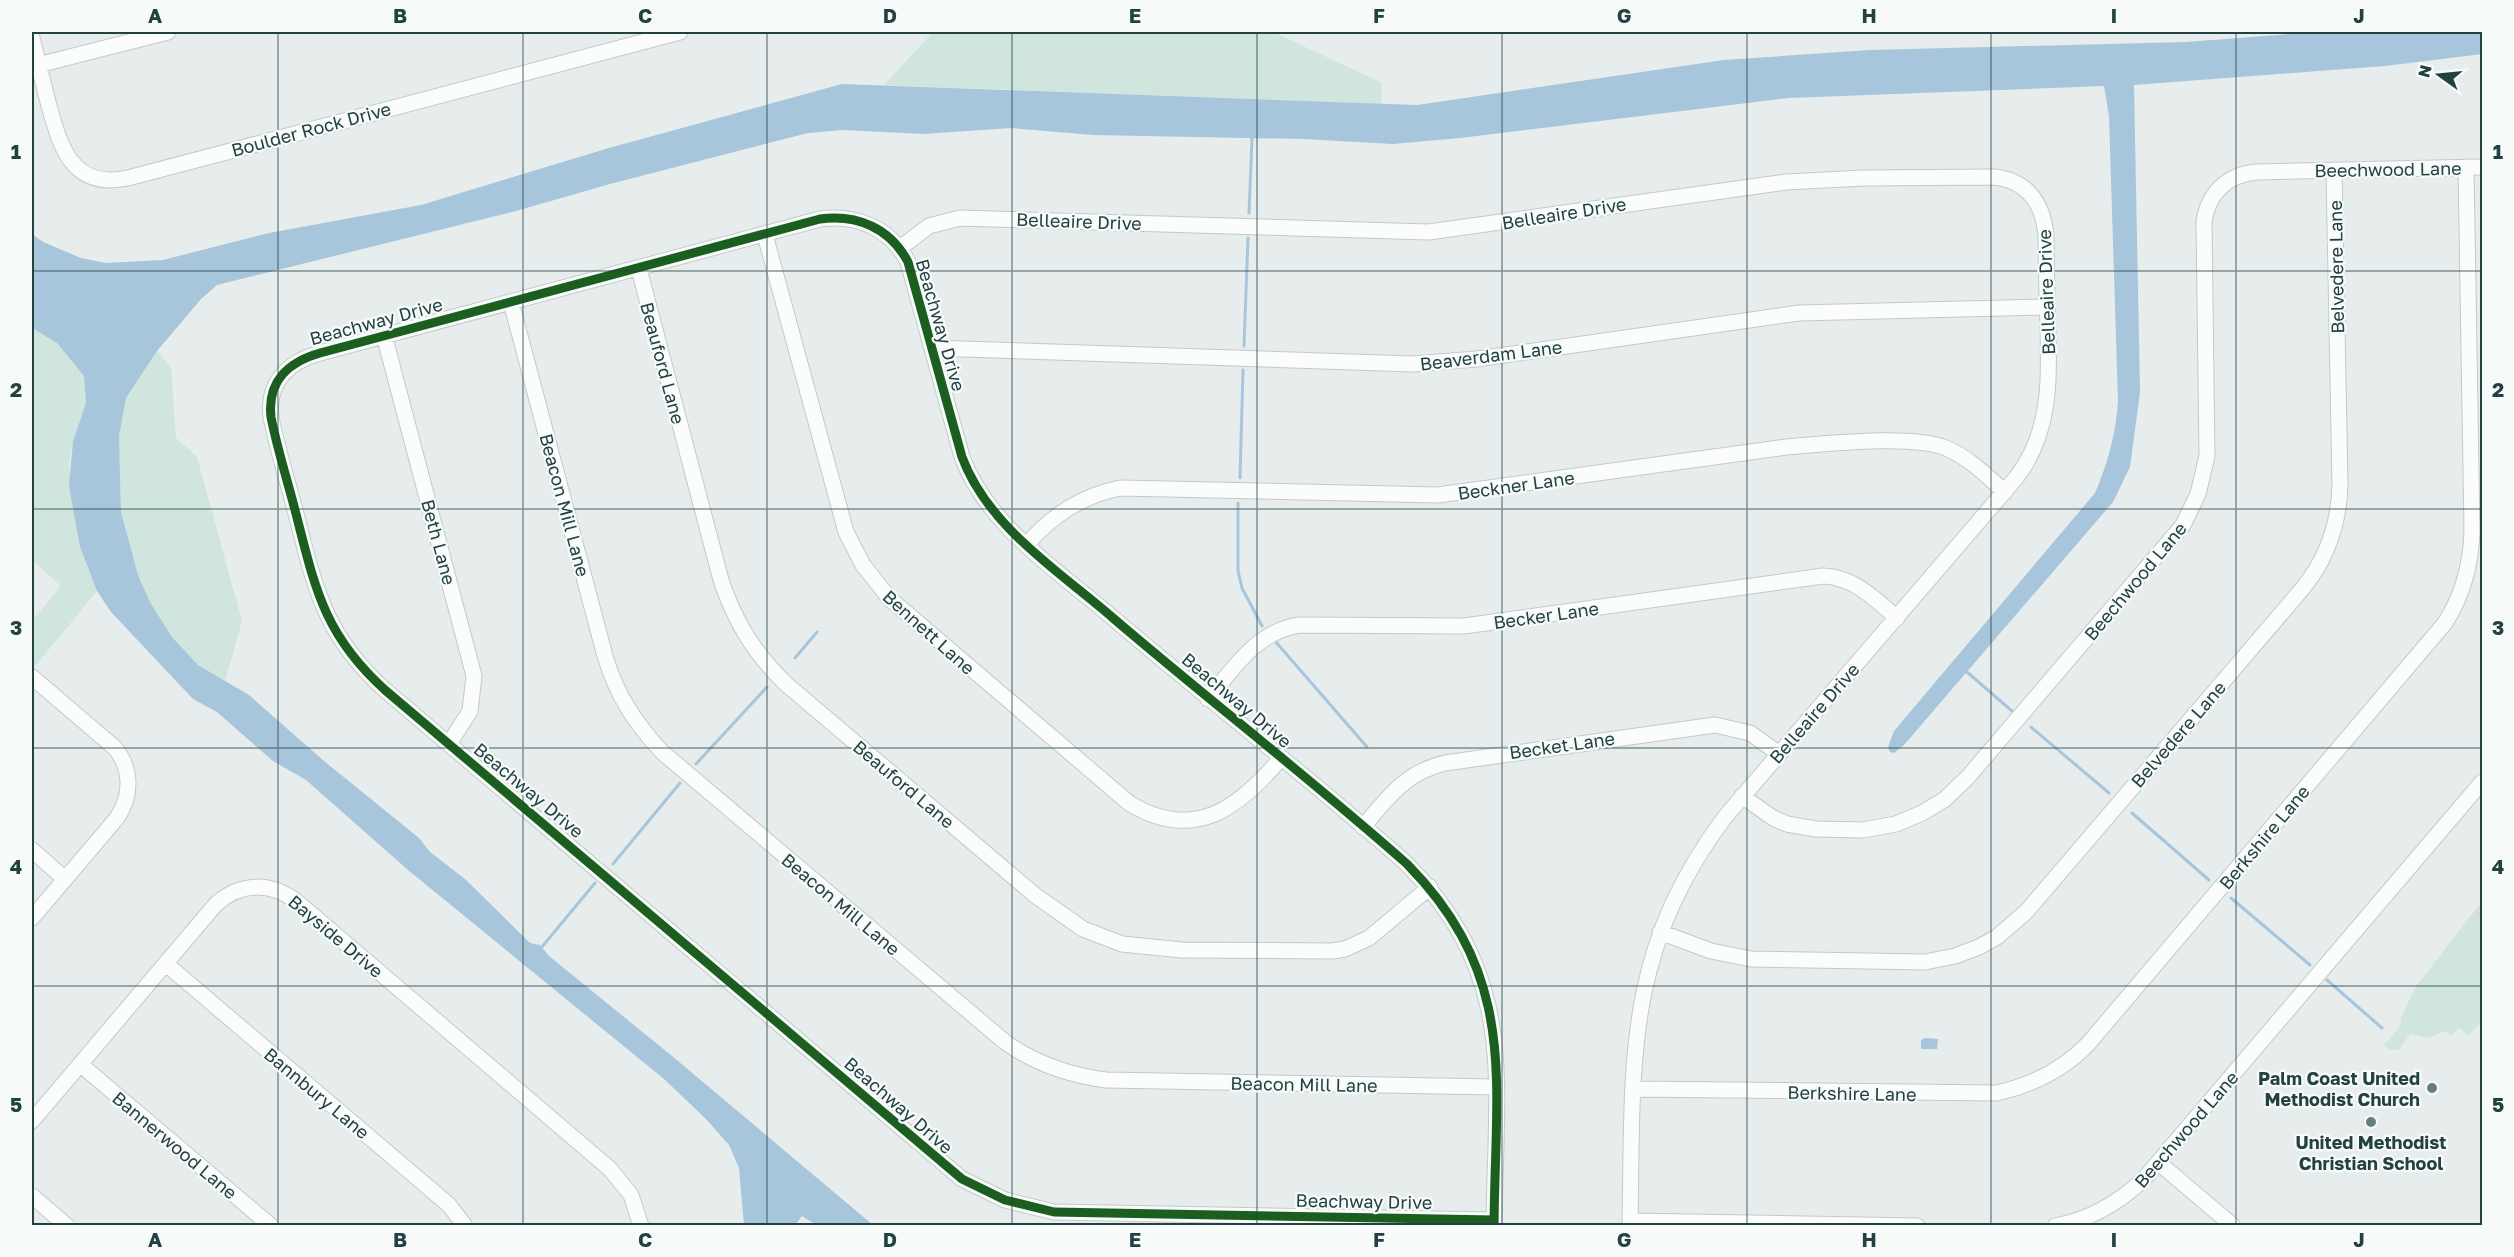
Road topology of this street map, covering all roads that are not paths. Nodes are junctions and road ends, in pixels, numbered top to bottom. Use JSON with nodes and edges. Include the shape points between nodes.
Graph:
{"nodes":[{"id":1,"x":168,"y":32,"type":"edge"},
{"id":2,"x":680,"y":32,"type":"edge"},
{"id":3,"x":32,"y":38,"type":"edge"},
{"id":4,"x":38,"y":65,"type":"junction"},
{"id":5,"x":2466,"y":167,"type":"junction"},
{"id":6,"x":2482,"y":167,"type":"edge"},
{"id":7,"x":2334,"y":170,"type":"junction"},
{"id":8,"x":765,"y":235,"type":"junction"},
{"id":9,"x":900,"y":248,"type":"junction"},
{"id":10,"x":639,"y":269,"type":"junction"},
{"id":11,"x":511,"y":302,"type":"junction"},
{"id":12,"x":2047,"y":307,"type":"junction"},
{"id":13,"x":384,"y":335,"type":"junction"},
{"id":14,"x":932,"y":348,"type":"junction"},
{"id":15,"x":2005,"y":492,"type":"junction"},
{"id":16,"x":1027,"y":544,"type":"junction"},
{"id":17,"x":1897,"y":618,"type":"junction"},
{"id":18,"x":32,"y":677,"type":"edge"},
{"id":19,"x":1208,"y":699,"type":"junction"},
{"id":20,"x":449,"y":744,"type":"junction"},
{"id":21,"x":1778,"y":753,"type":"junction"},
{"id":22,"x":1281,"y":758,"type":"junction"},
{"id":23,"x":2482,"y":782,"type":"edge"},
{"id":24,"x":1742,"y":796,"type":"junction"},
{"id":25,"x":1363,"y":827,"type":"junction"},
{"id":26,"x":32,"y":850,"type":"edge"},
{"id":27,"x":65,"y":879,"type":"junction"},
{"id":28,"x":1430,"y":887,"type":"junction"},
{"id":29,"x":32,"y":918,"type":"edge"},
{"id":30,"x":1660,"y":932,"type":"junction"},
{"id":31,"x":166,"y":964,"type":"junction"},
{"id":32,"x":80,"y":1064,"type":"junction"},
{"id":33,"x":1496,"y":1087,"type":"junction"},
{"id":34,"x":1633,"y":1089,"type":"junction"},
{"id":35,"x":32,"y":1121,"type":"edge"},
{"id":36,"x":2158,"y":1163,"type":"junction"},
{"id":37,"x":32,"y":1196,"type":"edge"},
{"id":38,"x":1093,"y":1219,"type":"edge"},
{"id":39,"x":1343,"y":1222,"type":"edge"},
{"id":40,"x":1494,"y":1222,"type":"edge"},
{"id":41,"x":1630,"y":1223,"type":"edge"},
{"id":42,"x":2232,"y":1225,"type":"edge"},
{"id":43,"x":67,"y":1226,"type":"edge"},
{"id":44,"x":271,"y":1226,"type":"edge"},
{"id":45,"x":465,"y":1226,"type":"edge"},
{"id":46,"x":641,"y":1226,"type":"edge"},
{"id":47,"x":1917,"y":1226,"type":"edge"},
{"id":48,"x":2055,"y":1226,"type":"edge"}],
"edges":[{"from":1,"to":4,"type":"street"},
{"from":2,"to":4,"type":"street","name":"Boulder Rock Drive","via":[[114,180],[84,172],[65,154]]},
{"from":3,"to":4,"type":"street","name":"Boulder Rock Drive"},
{"from":5,"to":6,"type":"street","name":"Beechwood Lane"},
{"from":5,"to":7,"type":"street","name":"Beechwood Lane"},
{"from":5,"to":34,"type":"street","name":"Berkshire Lane","via":[[2472,531],[2470,562],[2462,591],[2445,623],[2088,1044],[2042,1079],[1996,1093]]},
{"from":7,"to":24,"type":"street","name":"Beechwood Lane","via":[[2241,174],[2224,183],[2210,198],[2203,240],[2207,446],[2198,494],[2178,532],[1968,777],[1934,807],[1896,824],[1863,830],[1787,824]]},
{"from":7,"to":30,"type":"street","name":"Belvedere Lane","via":[[2340,485],[2338,516],[2327,551],[2303,588],[2026,912],[1979,947],[1926,962],[1751,959],[1712,951]]},
{"from":8,"to":9,"type":"street","name":"Beachway Drive","via":[[820,219],[844,218],[875,227]]},
{"from":8,"to":10,"type":"street","name":"Beachway Drive"},
{"from":8,"to":22,"type":"street","name":"Bennett Lane","via":[[846,532],[862,565],[890,599],[1142,810],[1180,819],[1216,813],[1242,800]]},
{"from":9,"to":12,"type":"street","name":"Belleaire Drive","via":[[929,226],[960,218],[1429,232],[1786,182],[1995,177],[2025,188],[2042,211]]},
{"from":9,"to":14,"type":"street","name":"Beachway Drive","via":[[911,269]]},
{"from":10,"to":11,"type":"street","name":"Beachway Drive"},
{"from":10,"to":28,"type":"street","name":"Beauford Lane","via":[[721,580],[733,615],[750,644],[786,684],[1036,896],[1083,929],[1122,944],[1161,949],[1313,952],[1345,949],[1369,938]]},
{"from":11,"to":13,"type":"street","name":"Beachway Drive"},
{"from":11,"to":33,"type":"street","name":"Beacon Mill Lane","via":[[605,656],[616,688],[633,718],[662,752],[1005,1042],[1036,1062],[1070,1074],[1106,1080]]},
{"from":12,"to":14,"type":"street","name":"Beaverdam Lane","via":[[1799,313],[1477,359],[1413,364]]},
{"from":12,"to":15,"type":"street","name":"Belleaire Drive","via":[[2049,390],[2045,418],[2029,459]]},
{"from":13,"to":20,"type":"street","name":"Beth Lane","via":[[474,676],[470,711]]},
{"from":13,"to":20,"type":"street","name":"Beachway Drive","via":[[312,355],[290,366],[272,390],[271,417],[314,584],[328,620],[368,674]]},
{"from":14,"to":16,"type":"street","name":"Beachway Drive","via":[[971,477],[998,516]]},
{"from":15,"to":16,"type":"street","name":"Beckner Lane","via":[[1962,457],[1939,445],[1842,443],[1786,447],[1438,495],[1120,488],[1063,510]]},
{"from":15,"to":17,"type":"street","name":"Belleaire Drive"},
{"from":16,"to":19,"type":"street","name":"Beachway Drive"},
{"from":17,"to":19,"type":"street","name":"Becker Lane","via":[[1857,586],[1823,576],[1464,626],[1299,625],[1280,630],[1252,647]]},
{"from":17,"to":21,"type":"street","name":"Belleaire Drive"},
{"from":18,"to":27,"type":"street","via":[[115,748],[128,776],[128,793],[120,813]]},
{"from":19,"to":22,"type":"street","name":"Beachway Drive"},
{"from":20,"to":38,"type":"street","name":"Beachway Drive","via":[[954,1173],[1017,1205]]},
{"from":21,"to":24,"type":"street","name":"Belleaire Drive"},
{"from":21,"to":25,"type":"street","name":"Becket Lane","via":[[1750,733],[1715,725],[1445,763],[1404,781]]},
{"from":22,"to":25,"type":"street","name":"Beachway Drive"},
{"from":23,"to":36,"type":"street","name":"Beechwood Lane"},
{"from":24,"to":30,"type":"street","name":"Belleaire Drive","via":[[1697,856]]},
{"from":25,"to":28,"type":"street","name":"Beachway Drive"},
{"from":26,"to":27,"type":"street"},
{"from":27,"to":29,"type":"street"},
{"from":28,"to":33,"type":"street","name":"Beachway Drive","via":[[1458,927],[1479,972],[1495,1044]]},
{"from":30,"to":34,"type":"street","name":"Belleaire Drive","via":[[1638,1012]]},
{"from":31,"to":32,"type":"street","name":"Bayside Drive"},
{"from":31,"to":45,"type":"street","name":"Bannbury Lane","via":[[449,1205]]},
{"from":31,"to":46,"type":"street","name":"Bayside Drive","via":[[226,896],[257,886],[284,893],[610,1169],[631,1195]]},
{"from":32,"to":35,"type":"street","name":"Bayside Drive"},
{"from":32,"to":44,"type":"street","name":"Bannerwood Lane"},
{"from":33,"to":40,"type":"street","name":"Beachway Drive"},
{"from":34,"to":41,"type":"street","name":"Belleaire Drive"},
{"from":36,"to":42,"type":"street"},
{"from":36,"to":48,"type":"street","name":"Beechwood Lane","via":[[2115,1203]]},
{"from":37,"to":43,"type":"street"},
{"from":38,"to":39,"type":"street","name":"Beachway Drive"},
{"from":39,"to":40,"type":"street","name":"Beachway Drive"},
{"from":41,"to":47,"type":"street"}]}
